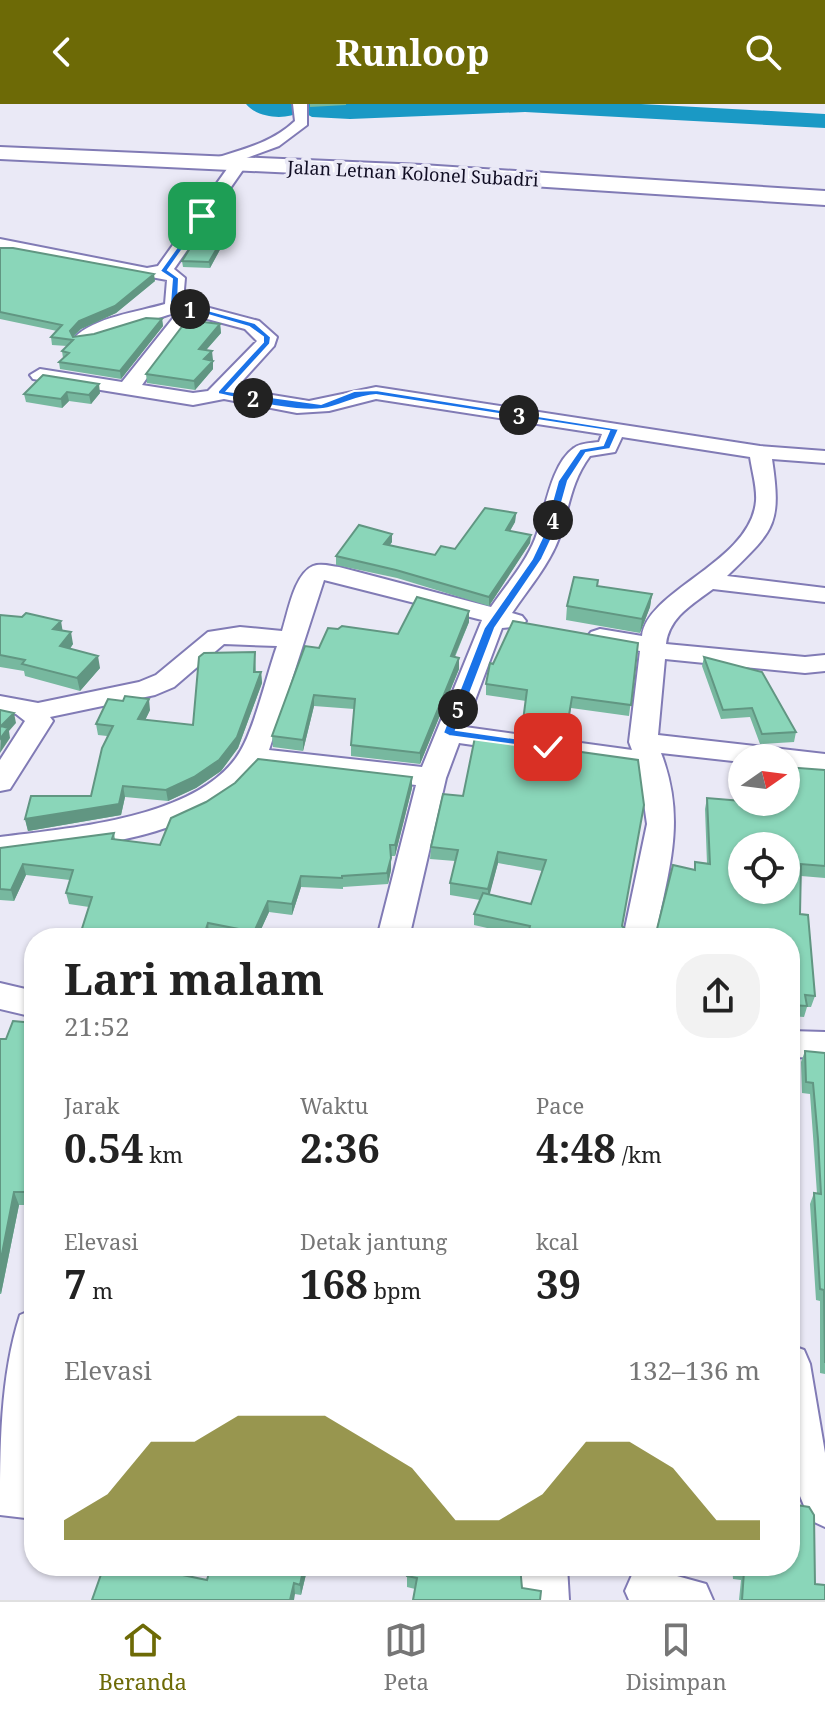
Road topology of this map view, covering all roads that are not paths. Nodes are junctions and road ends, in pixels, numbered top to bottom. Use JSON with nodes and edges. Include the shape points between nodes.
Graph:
{"nodes":[{"id":1,"x":300,"y":104,"type":"edge"},
{"id":2,"x":0,"y":153,"type":"edge"},
{"id":3,"x":228,"y":163,"type":"junction"},
{"id":4,"x":825,"y":198,"type":"edge"},
{"id":5,"x":0,"y":244,"type":"edge"},
{"id":6,"x":164,"y":271,"type":"junction"},
{"id":7,"x":185,"y":308,"type":"junction"},
{"id":8,"x":84,"y":338,"type":"edge"},
{"id":9,"x":40,"y":375,"type":"edge"},
{"id":10,"x":127,"y":389,"type":"junction"},
{"id":11,"x":221,"y":392,"type":"junction"},
{"id":12,"x":615,"y":429,"type":"junction"},
{"id":13,"x":760,"y":452,"type":"junction"},
{"id":14,"x":825,"y":457,"type":"edge"},
{"id":15,"x":708,"y":581,"type":"junction"},
{"id":16,"x":825,"y":595,"type":"edge"},
{"id":17,"x":496,"y":618,"type":"junction"},
{"id":18,"x":543,"y":627,"type":"edge"},
{"id":19,"x":574,"y":632,"type":"edge"},
{"id":20,"x":292,"y":639,"type":"junction"},
{"id":21,"x":653,"y":648,"type":"junction"},
{"id":22,"x":825,"y":663,"type":"edge"},
{"id":23,"x":0,"y":704,"type":"edge"},
{"id":24,"x":35,"y":712,"type":"junction"},
{"id":25,"x":449,"y":733,"type":"junction"},
{"id":26,"x":645,"y":751,"type":"junction"},
{"id":27,"x":728,"y":755,"type":"edge"},
{"id":28,"x":253,"y":757,"type":"junction"},
{"id":29,"x":800,"y":760,"type":"edge"},
{"id":30,"x":825,"y":763,"type":"edge"},
{"id":31,"x":432,"y":778,"type":"junction"},
{"id":32,"x":0,"y":782,"type":"edge"},
{"id":33,"x":0,"y":847,"type":"edge"},
{"id":34,"x":395,"y":928,"type":"edge"},
{"id":35,"x":641,"y":928,"type":"edge"},
{"id":36,"x":0,"y":996,"type":"edge"},
{"id":37,"x":24,"y":1002,"type":"edge"},
{"id":38,"x":800,"y":1044,"type":"edge"},
{"id":39,"x":825,"y":1045,"type":"edge"},
{"id":40,"x":24,"y":1364,"type":"edge"},
{"id":41,"x":800,"y":1419,"type":"edge"},
{"id":42,"x":7,"y":1426,"type":"edge"},
{"id":43,"x":805,"y":1446,"type":"edge"},
{"id":44,"x":0,"y":1492,"type":"edge"},
{"id":45,"x":24,"y":1496,"type":"edge"},
{"id":46,"x":825,"y":1505,"type":"edge"},
{"id":47,"x":545,"y":1576,"type":"edge"},
{"id":48,"x":546,"y":1600,"type":"edge"}],
"edges":[{"from":1,"to":3,"type":"street","via":[[302,122],[286,136]]},
{"from":2,"to":3,"type":"main road","name":"Jalan Letnan Kolonel Subadri"},
{"from":3,"to":4,"type":"main road","name":"Jalan Letnan Kolonel Subadri"},
{"from":3,"to":6,"type":"street"},
{"from":5,"to":6,"type":"street","via":[[147,273]]},
{"from":6,"to":7,"type":"street","via":[[176,278],[174,304]]},
{"from":7,"to":8,"type":"street","via":[[109,326]]},
{"from":7,"to":10,"type":"street"},
{"from":7,"to":11,"type":"street","via":[[252,325],[267,337]]},
{"from":9,"to":10,"type":"street"},
{"from":10,"to":11,"type":"street","via":[[193,399]]},
{"from":11,"to":12,"type":"street","via":[[304,406],[376,393]]},
{"from":12,"to":13,"type":"street"},
{"from":12,"to":17,"type":"street","via":[[607,447],[579,455],[537,559]]},
{"from":13,"to":14,"type":"street"},
{"from":13,"to":15,"type":"street","via":[[767,500],[762,522],[742,550]]},
{"from":15,"to":16,"type":"street"},
{"from":15,"to":21,"type":"street","via":[[661,619]]},
{"from":17,"to":18,"type":"street"},
{"from":17,"to":20,"type":"street","via":[[327,571],[313,577]]},
{"from":17,"to":25,"type":"street"},
{"from":19,"to":21,"type":"street"},
{"from":20,"to":24,"type":"street","via":[[217,637],[165,681],[146,689]]},
{"from":20,"to":28,"type":"street"},
{"from":21,"to":22,"type":"street"},
{"from":21,"to":26,"type":"street"},
{"from":23,"to":24,"type":"street"},
{"from":24,"to":32,"type":"street","via":[[37,729]]},
{"from":25,"to":26,"type":"street"},
{"from":25,"to":31,"type":"street"},
{"from":26,"to":27,"type":"street"},
{"from":26,"to":35,"type":"street","via":[[657,779],[662,824]]},
{"from":28,"to":31,"type":"street"},
{"from":28,"to":33,"type":"street","via":[[231,780],[179,810],[109,832]]},
{"from":29,"to":30,"type":"street"},
{"from":31,"to":34,"type":"street"},
{"from":36,"to":37,"type":"street"},
{"from":38,"to":39,"type":"street"},
{"from":40,"to":42,"type":"street"},
{"from":41,"to":43,"type":"street"},
{"from":42,"to":44,"type":"street"},
{"from":43,"to":46,"type":"street"},
{"from":44,"to":45,"type":"street"},
{"from":47,"to":48,"type":"street"}]}
